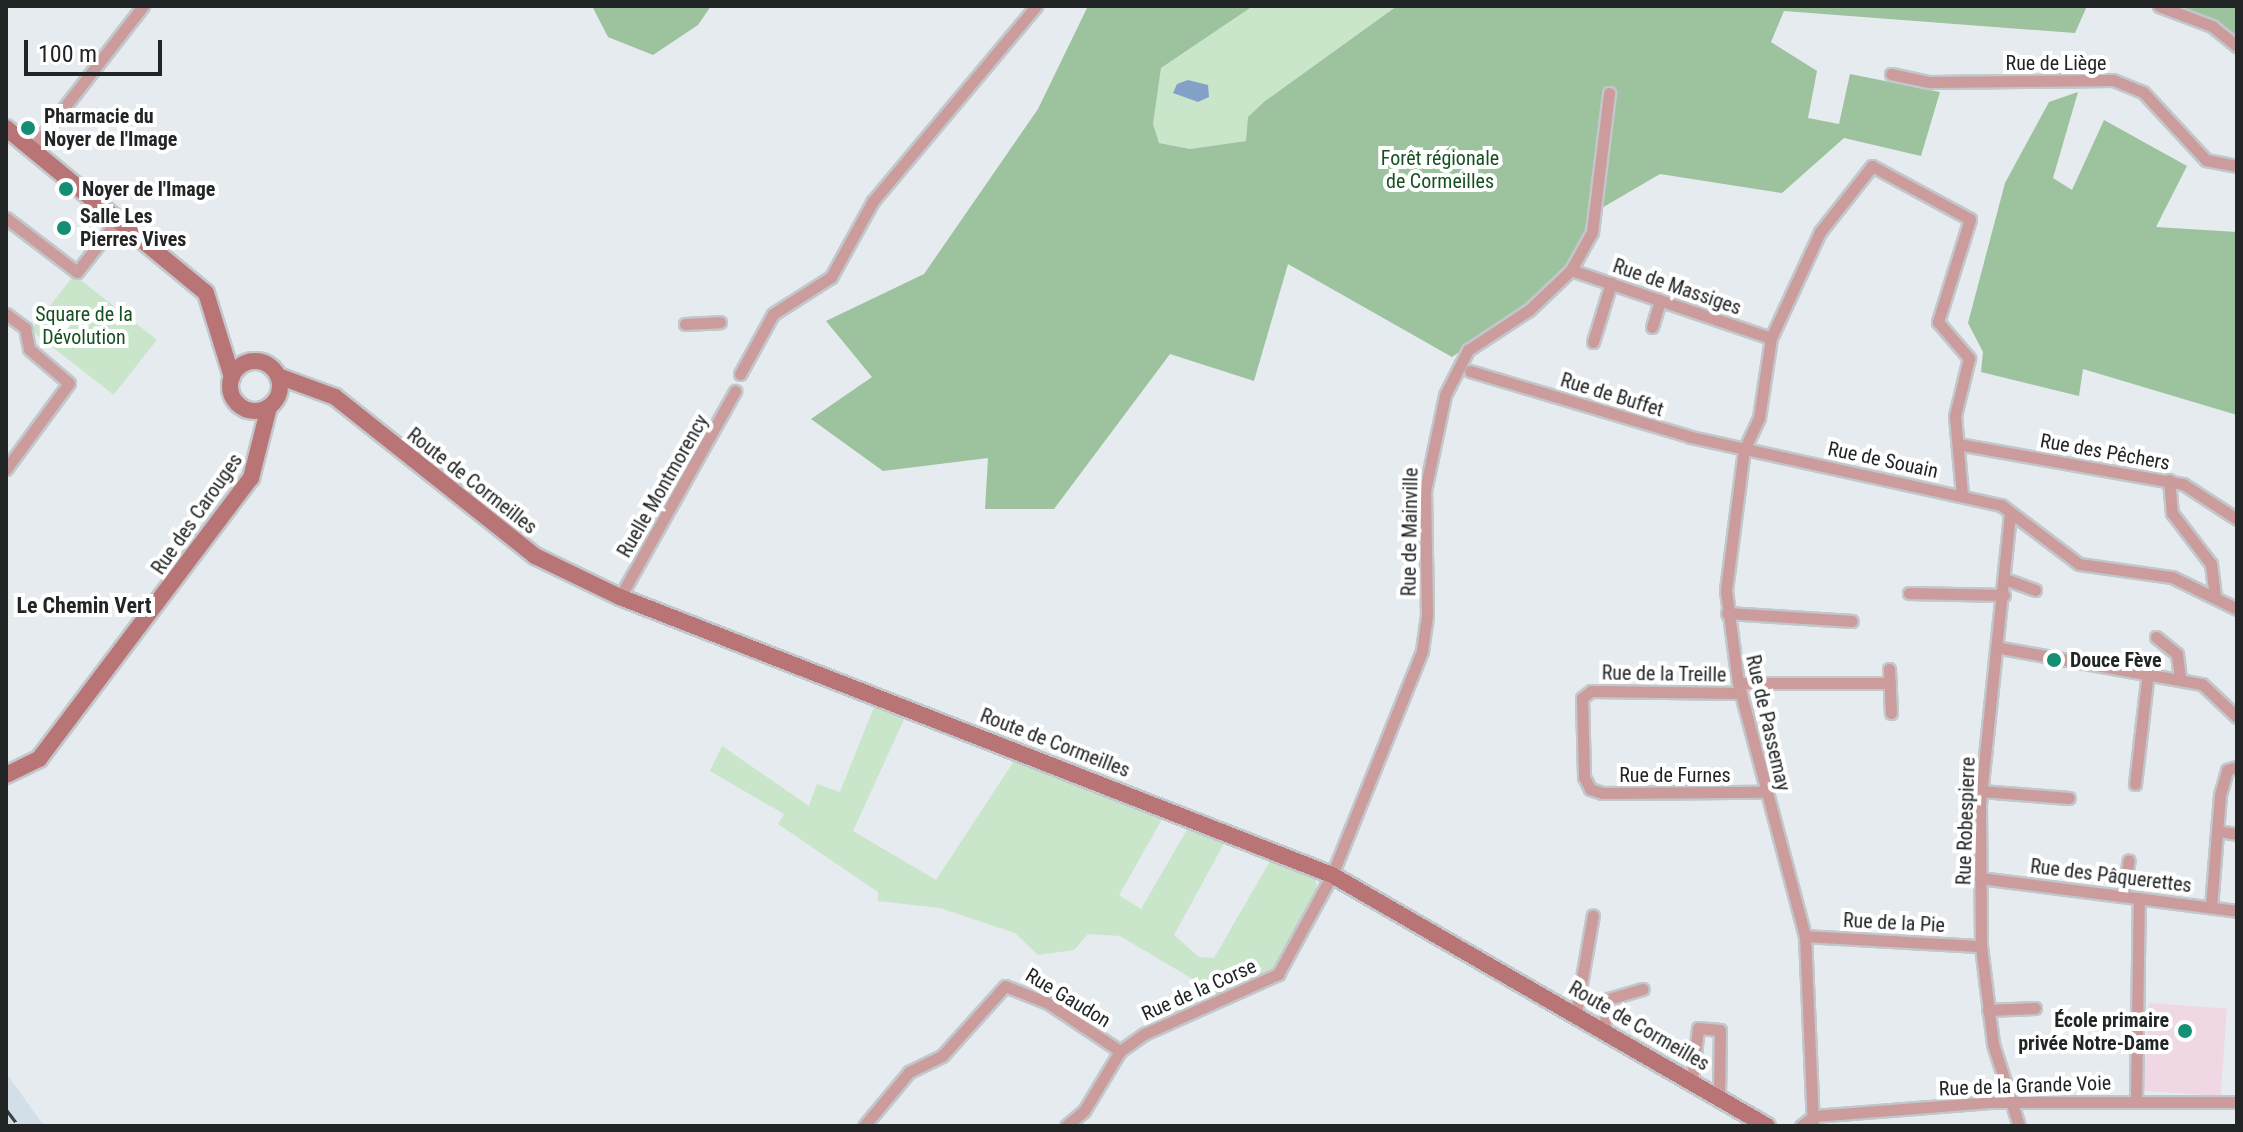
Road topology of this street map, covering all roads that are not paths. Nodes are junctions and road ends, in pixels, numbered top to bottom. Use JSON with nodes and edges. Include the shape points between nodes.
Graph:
{"nodes":[{"id":1,"x":143,"y":6,"type":"edge"},
{"id":2,"x":1036,"y":6,"type":"edge"},
{"id":3,"x":2159,"y":6,"type":"edge"},
{"id":4,"x":2237,"y":46,"type":"edge"},
{"id":5,"x":1891,"y":74,"type":"dead end"},
{"id":6,"x":1609,"y":93,"type":"dead end"},
{"id":7,"x":6,"y":128,"type":"edge"},
{"id":8,"x":32,"y":149,"type":"junction"},
{"id":9,"x":2237,"y":166,"type":"edge"},
{"id":10,"x":9,"y":219,"type":"edge"},
{"id":11,"x":117,"y":221,"type":"junction"},
{"id":12,"x":1571,"y":270,"type":"junction"},
{"id":13,"x":1611,"y":283,"type":"junction"},
{"id":14,"x":1660,"y":300,"type":"junction"},
{"id":15,"x":6,"y":314,"type":"edge"},
{"id":16,"x":720,"y":322,"type":"dead end"},
{"id":17,"x":685,"y":324,"type":"dead end"},
{"id":18,"x":219,"y":327,"type":"junction"},
{"id":19,"x":1652,"y":327,"type":"dead end"},
{"id":20,"x":1771,"y":338,"type":"junction"},
{"id":21,"x":1593,"y":342,"type":"dead end"},
{"id":22,"x":252,"y":362,"type":"junction"},
{"id":23,"x":1470,"y":371,"type":"dead end"},
{"id":24,"x":740,"y":374,"type":"dead end"},
{"id":25,"x":278,"y":376,"type":"junction"},
{"id":26,"x":232,"y":377,"type":"junction"},
{"id":27,"x":735,"y":391,"type":"dead end"},
{"id":28,"x":332,"y":395,"type":"junction"},
{"id":29,"x":272,"y":403,"type":"junction"},
{"id":30,"x":245,"y":409,"type":"junction"},
{"id":31,"x":1958,"y":444,"type":"junction"},
{"id":32,"x":1744,"y":450,"type":"junction"},
{"id":33,"x":262,"y":451,"type":"junction"},
{"id":34,"x":10,"y":454,"type":"edge"},
{"id":35,"x":6,"y":469,"type":"edge"},
{"id":36,"x":2169,"y":480,"type":"junction"},
{"id":37,"x":1962,"y":495,"type":"junction"},
{"id":38,"x":2010,"y":514,"type":"junction"},
{"id":39,"x":2237,"y":519,"type":"edge"},
{"id":40,"x":2005,"y":579,"type":"junction"},
{"id":41,"x":2035,"y":590,"type":"dead end"},
{"id":42,"x":1909,"y":593,"type":"dead end"},
{"id":43,"x":2004,"y":595,"type":"junction"},
{"id":44,"x":2215,"y":595,"type":"junction"},
{"id":45,"x":620,"y":597,"type":"junction"},
{"id":46,"x":2237,"y":609,"type":"edge"},
{"id":47,"x":1727,"y":613,"type":"junction"},
{"id":48,"x":1852,"y":621,"type":"dead end"},
{"id":49,"x":2156,"y":637,"type":"dead end"},
{"id":50,"x":2001,"y":648,"type":"junction"},
{"id":51,"x":1889,"y":669,"type":"dead end"},
{"id":52,"x":2148,"y":672,"type":"junction"},
{"id":53,"x":2180,"y":678,"type":"junction"},
{"id":54,"x":1890,"y":683,"type":"junction"},
{"id":55,"x":1740,"y":688,"type":"junction"},
{"id":56,"x":1891,"y":713,"type":"dead end"},
{"id":57,"x":2237,"y":717,"type":"edge"},
{"id":58,"x":1582,"y":739,"type":"joint"},
{"id":59,"x":2237,"y":767,"type":"edge"},
{"id":60,"x":6,"y":775,"type":"edge"},
{"id":61,"x":2135,"y":784,"type":"dead end"},
{"id":62,"x":1981,"y":791,"type":"junction"},
{"id":63,"x":1764,"y":792,"type":"junction"},
{"id":64,"x":2069,"y":798,"type":"dead end"},
{"id":65,"x":2218,"y":831,"type":"junction"},
{"id":66,"x":2237,"y":834,"type":"edge"},
{"id":67,"x":2129,"y":860,"type":"dead end"},
{"id":68,"x":1332,"y":875,"type":"junction"},
{"id":69,"x":1980,"y":878,"type":"junction"},
{"id":70,"x":2123,"y":896,"type":"junction"},
{"id":71,"x":2139,"y":898,"type":"junction"},
{"id":72,"x":2211,"y":907,"type":"junction"},
{"id":73,"x":2237,"y":911,"type":"edge"},
{"id":74,"x":1593,"y":915,"type":"dead end"},
{"id":75,"x":1805,"y":936,"type":"junction"},
{"id":76,"x":1981,"y":946,"type":"junction"},
{"id":77,"x":1643,"y":989,"type":"dead end"},
{"id":78,"x":2035,"y":1008,"type":"dead end"},
{"id":79,"x":1988,"y":1010,"type":"junction"},
{"id":80,"x":1576,"y":1013,"type":"junction"},
{"id":81,"x":1604,"y":1029,"type":"junction"},
{"id":82,"x":1120,"y":1051,"type":"junction"},
{"id":83,"x":1692,"y":1080,"type":"junction"},
{"id":84,"x":1719,"y":1096,"type":"junction"},
{"id":85,"x":2136,"y":1101,"type":"junction"},
{"id":86,"x":2011,"y":1102,"type":"junction"},
{"id":87,"x":2237,"y":1102,"type":"edge"},
{"id":88,"x":1814,"y":1121,"type":"edge"},
{"id":89,"x":864,"y":1126,"type":"edge"},
{"id":90,"x":1066,"y":1126,"type":"edge"},
{"id":91,"x":1767,"y":1126,"type":"edge"},
{"id":92,"x":1801,"y":1126,"type":"edge"},
{"id":93,"x":2019,"y":1126,"type":"edge"}],
"edges":[{"from":1,"to":8,"type":"street"},
{"from":2,"to":24,"type":"street","via":[[873,201],[831,277],[773,314]]},
{"from":3,"to":4,"type":"street","via":[[2212,26]]},
{"from":5,"to":9,"type":"street","name":"Rue de Liège","via":[[1930,82],[2113,80],[2143,92],[2206,160]]},
{"from":6,"to":12,"type":"street","name":"Rue de Mainville","via":[[1592,232]]},
{"from":7,"to":8,"type":"main road"},
{"from":8,"to":11,"type":"main road"},
{"from":10,"to":11,"type":"street","via":[[77,272]]},
{"from":11,"to":18,"type":"main road","via":[[206,293]]},
{"from":12,"to":13,"type":"street","name":"Rue de Massiges"},
{"from":12,"to":68,"type":"street","name":"Rue de Mainville","via":[[1529,310],[1468,350],[1445,395],[1425,491],[1427,615],[1422,651]]},
{"from":13,"to":14,"type":"street","name":"Rue de Massiges"},
{"from":13,"to":21,"type":"street"},
{"from":14,"to":19,"type":"street"},
{"from":14,"to":20,"type":"street","name":"Rue de Massiges"},
{"from":15,"to":34,"type":"street","via":[[25,328],[29,349],[69,383]]},
{"from":16,"to":17,"type":"street"},
{"from":18,"to":22,"type":"main road"},
{"from":18,"to":26,"type":"main road"},
{"from":20,"to":31,"type":"street","name":"Rue de Passemay","via":[[1820,232],[1872,166],[1970,219],[1938,322],[1969,358],[1955,416]]},
{"from":20,"to":32,"type":"street","name":"Rue de Passemay","via":[[1759,418]]},
{"from":22,"to":25,"type":"main road","via":[[266,364]]},
{"from":22,"to":26,"type":"main road"},
{"from":23,"to":32,"type":"street","name":"Rue de Buffet"},
{"from":25,"to":28,"type":"main road"},
{"from":25,"to":29,"type":"main road"},
{"from":26,"to":30,"type":"main road","via":[[232,395]]},
{"from":27,"to":45,"type":"street","name":"Ruelle Montmorency"},
{"from":28,"to":29,"type":"main road"},
{"from":28,"to":45,"type":"main road","name":"Route de Cormeilles","via":[[535,556]]},
{"from":29,"to":30,"type":"main road"},
{"from":29,"to":33,"type":"main road","name":"Rue des Carouges"},
{"from":30,"to":33,"type":"main road","name":"Rue des Carouges"},
{"from":31,"to":36,"type":"street","name":"Rue des Pêchers"},
{"from":31,"to":37,"type":"street"},
{"from":32,"to":37,"type":"street","name":"Rue de Souain"},
{"from":32,"to":47,"type":"street","name":"Rue de Passemay"},
{"from":33,"to":60,"type":"main road","name":"Rue des Carouges","via":[[251,478],[39,759]]},
{"from":34,"to":35,"type":"street"},
{"from":36,"to":39,"type":"street","name":"Rue des Pêchers"},
{"from":36,"to":44,"type":"street","via":[[2172,513],[2211,564]]},
{"from":37,"to":38,"type":"street","name":"Rue de Souain","via":[[2001,505]]},
{"from":38,"to":40,"type":"street","name":"Rue Robespierre"},
{"from":38,"to":44,"type":"street","name":"Rue de Souain","via":[[2079,564],[2137,569]]},
{"from":40,"to":41,"type":"street"},
{"from":40,"to":43,"type":"street","name":"Rue Robespierre"},
{"from":42,"to":43,"type":"street"},
{"from":43,"to":50,"type":"street","name":"Rue Robespierre"},
{"from":44,"to":46,"type":"street","name":"Rue de Souain"},
{"from":45,"to":68,"type":"main road","name":"Route de Cormeilles"},
{"from":47,"to":48,"type":"street"},
{"from":47,"to":55,"type":"street","name":"Rue de Passemay"},
{"from":49,"to":53,"type":"street","via":[[2177,654]]},
{"from":50,"to":52,"type":"street"},
{"from":50,"to":62,"type":"street","name":"Rue Robespierre"},
{"from":51,"to":54,"type":"street"},
{"from":52,"to":53,"type":"street"},
{"from":52,"to":61,"type":"street"},
{"from":53,"to":57,"type":"street","via":[[2202,684]]},
{"from":54,"to":55,"type":"street"},
{"from":54,"to":56,"type":"street"},
{"from":55,"to":58,"type":"street","name":"Rue de la Treille","via":[[1591,691],[1582,698]]},
{"from":55,"to":63,"type":"street","name":"Rue de Passemay"},
{"from":58,"to":63,"type":"street","name":"Rue de Furnes","via":[[1584,777],[1590,789],[1602,793]]},
{"from":59,"to":65,"type":"street","via":[[2227,770]]},
{"from":62,"to":64,"type":"street"},
{"from":62,"to":69,"type":"street","name":"Rue Robespierre"},
{"from":63,"to":75,"type":"street","name":"Rue de Passemay"},
{"from":65,"to":66,"type":"street"},
{"from":65,"to":72,"type":"street"},
{"from":67,"to":70,"type":"street"},
{"from":68,"to":80,"type":"main road","name":"Route de Cormeilles"},
{"from":68,"to":82,"type":"street","name":"Rue de la Corse","via":[[1278,974],[1144,1034]]},
{"from":69,"to":70,"type":"street","name":"Rue des Pâquerettes"},
{"from":69,"to":76,"type":"street","name":"Rue Robespierre"},
{"from":70,"to":71,"type":"street","name":"Rue des Pâquerettes"},
{"from":71,"to":72,"type":"street","name":"Rue des Pâquerettes"},
{"from":71,"to":85,"type":"street"},
{"from":72,"to":73,"type":"street","name":"Rue des Pâquerettes"},
{"from":74,"to":80,"type":"street"},
{"from":75,"to":76,"type":"street","name":"Rue de la Pie"},
{"from":75,"to":88,"type":"street","name":"Rue de Passemay"},
{"from":76,"to":79,"type":"street","name":"Rue Robespierre"},
{"from":77,"to":81,"type":"street","via":[[1608,999]]},
{"from":78,"to":79,"type":"street"},
{"from":79,"to":86,"type":"street","name":"Rue Robespierre"},
{"from":80,"to":81,"type":"main road","name":"Route de Cormeilles"},
{"from":81,"to":83,"type":"main road","name":"Route de Cormeilles"},
{"from":82,"to":89,"type":"street","name":"Rue Gaudon","via":[[1048,1003],[1005,986],[942,1056],[909,1072]]},
{"from":82,"to":90,"type":"street","name":"Rue de la Corse","via":[[1084,1111]]},
{"from":83,"to":84,"type":"main road","name":"Route de Cormeilles"},
{"from":83,"to":84,"type":"street","via":[[1698,1028],[1720,1030]]},
{"from":84,"to":91,"type":"main road","name":"Route de Cormeilles"},
{"from":85,"to":86,"type":"street","name":"Rue de la Grande Voie"},
{"from":85,"to":87,"type":"street","name":"Rue de la Grande Voie"},
{"from":86,"to":88,"type":"street","name":"Rue de la Grande Voie"},
{"from":86,"to":93,"type":"street","name":"Rue Robespierre"},
{"from":88,"to":92,"type":"street"}]}
